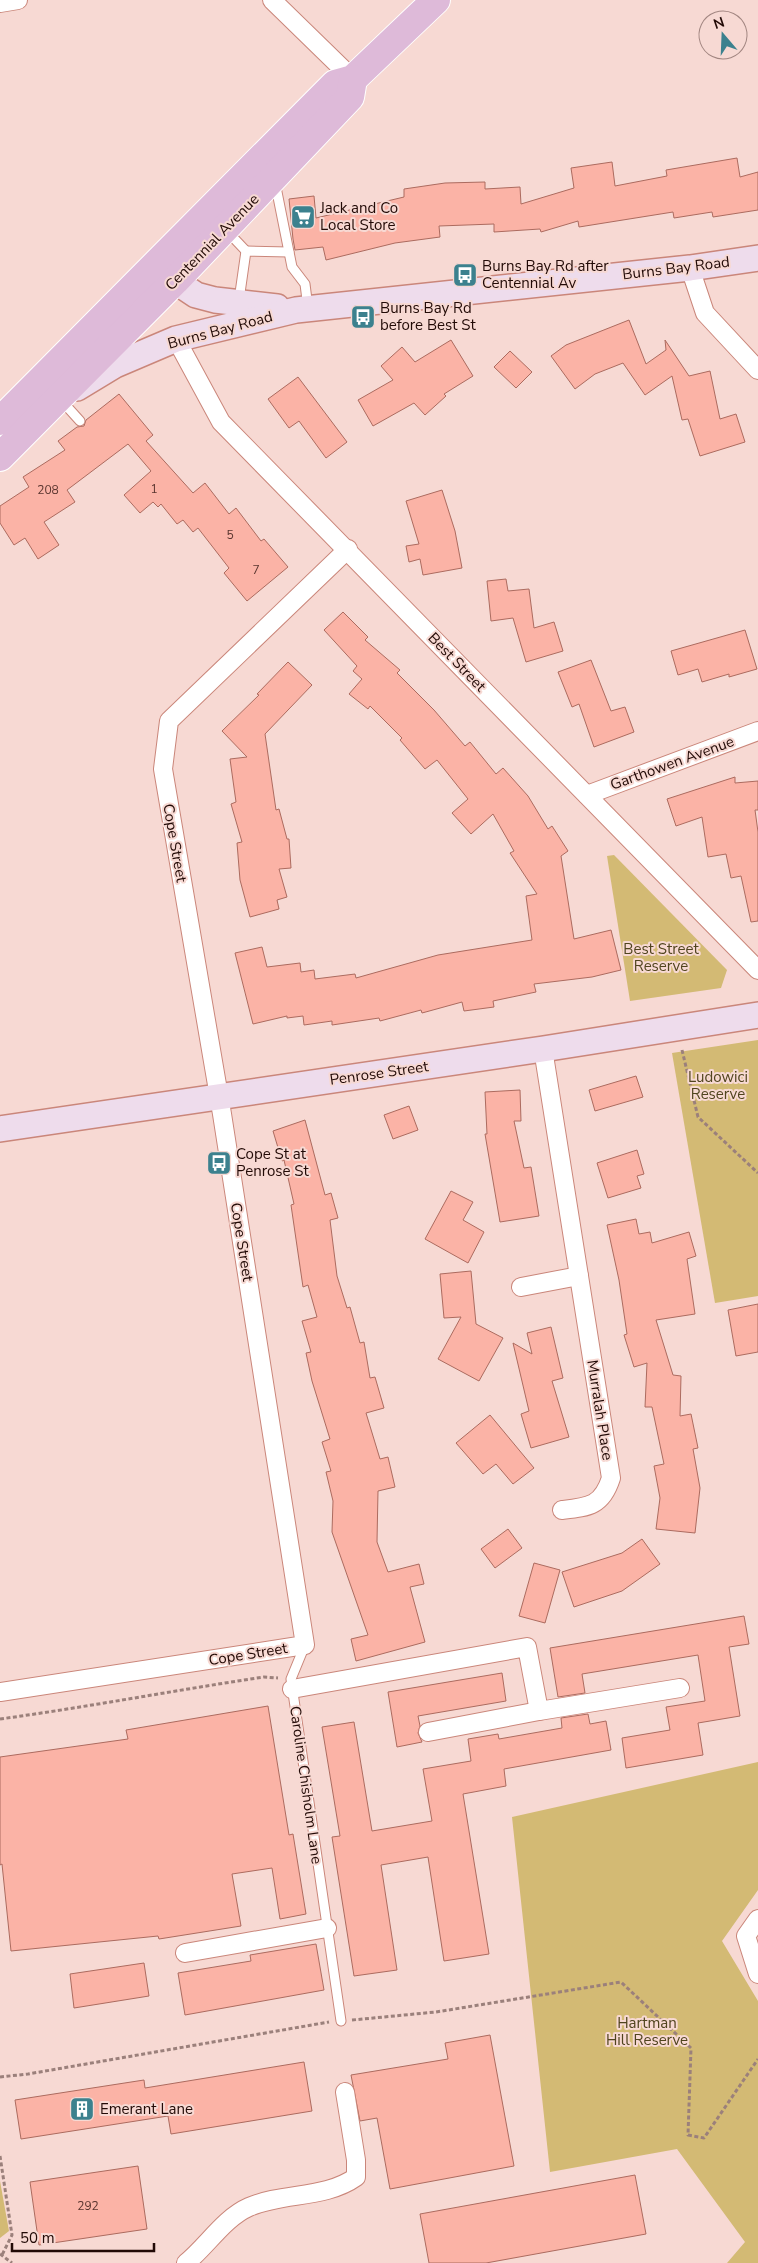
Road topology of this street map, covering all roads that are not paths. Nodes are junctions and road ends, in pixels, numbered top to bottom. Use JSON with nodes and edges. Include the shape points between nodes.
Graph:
{"nodes":[{"id":1,"x":18,"y":0,"type":"edge"},
{"id":2,"x":272,"y":0,"type":"edge"},
{"id":3,"x":436,"y":0,"type":"edge"},
{"id":4,"x":0,"y":3,"type":"edge"},
{"id":5,"x":353,"y":78,"type":"junction"},
{"id":6,"x":274,"y":177,"type":"junction"},
{"id":7,"x":224,"y":229,"type":"junction"},
{"id":8,"x":246,"y":251,"type":"junction"},
{"id":9,"x":288,"y":252,"type":"junction"},
{"id":10,"x":758,"y":258,"type":"edge"},
{"id":11,"x":690,"y":268,"type":"junction"},
{"id":12,"x":174,"y":281,"type":"junction"},
{"id":13,"x":135,"y":285,"type":"junction"},
{"id":14,"x":239,"y":303,"type":"junction"},
{"id":15,"x":302,"y":309,"type":"junction"},
{"id":16,"x":176,"y":339,"type":"junction"},
{"id":17,"x":758,"y":370,"type":"edge"},
{"id":18,"x":51,"y":389,"type":"junction"},
{"id":19,"x":0,"y":421,"type":"edge"},
{"id":20,"x":80,"y":421,"type":"dead end"},
{"id":21,"x":0,"y":457,"type":"edge"},
{"id":22,"x":348,"y":549,"type":"junction"},
{"id":23,"x":758,"y":731,"type":"edge"},
{"id":24,"x":587,"y":795,"type":"junction"},
{"id":25,"x":758,"y":970,"type":"edge"},
{"id":26,"x":758,"y":1015,"type":"edge"},
{"id":27,"x":543,"y":1049,"type":"junction"},
{"id":28,"x":219,"y":1096,"type":"junction"},
{"id":29,"x":0,"y":1129,"type":"edge"},
{"id":30,"x":579,"y":1276,"type":"junction"},
{"id":31,"x":521,"y":1287,"type":"dead end"},
{"id":32,"x":562,"y":1510,"type":"dead end"},
{"id":33,"x":305,"y":1645,"type":"junction"},
{"id":34,"x":292,"y":1684,"type":"junction"},
{"id":35,"x":680,"y":1688,"type":"dead end"},
{"id":36,"x":0,"y":1692,"type":"edge"},
{"id":37,"x":539,"y":1711,"type":"junction"},
{"id":38,"x":428,"y":1732,"type":"dead end"},
{"id":39,"x":758,"y":1919,"type":"edge"},
{"id":40,"x":327,"y":1928,"type":"junction"},
{"id":41,"x":185,"y":1953,"type":"dead end"},
{"id":42,"x":758,"y":1974,"type":"edge"},
{"id":43,"x":341,"y":2021,"type":"road end"},
{"id":44,"x":345,"y":2092,"type":"dead end"},
{"id":45,"x":186,"y":2263,"type":"edge"}],
"edges":[{"from":1,"to":4,"type":"street"},
{"from":2,"to":5,"type":"street"},
{"from":3,"to":5,"type":"main road","name":"Centennial Avenue"},
{"from":5,"to":6,"type":"main road","name":"Centennial Avenue","via":[[350,97]]},
{"from":5,"to":13,"type":"main road","name":"Centennial Avenue","via":[[335,84]]},
{"from":6,"to":7,"type":"main road","name":"Centennial Avenue"},
{"from":6,"to":9,"type":"lane"},
{"from":7,"to":8,"type":"lane"},
{"from":7,"to":12,"type":"main road","name":"Centennial Avenue"},
{"from":8,"to":9,"type":"lane"},
{"from":8,"to":14,"type":"lane"},
{"from":9,"to":15,"type":"lane","via":[[292,267],[305,284]]},
{"from":10,"to":11,"type":"street","name":"Burns Bay Road"},
{"from":11,"to":15,"type":"street","name":"Burns Bay Road"},
{"from":11,"to":17,"type":"street","via":[[705,313]]},
{"from":12,"to":13,"type":"street"},
{"from":12,"to":14,"type":"street","name":"Burns Bay Road","via":[[196,295]]},
{"from":12,"to":18,"type":"main road","name":"Centennial Avenue"},
{"from":13,"to":18,"type":"main road","name":"Centennial Avenue"},
{"from":14,"to":15,"type":"street","name":"Burns Bay Road"},
{"from":15,"to":16,"type":"street","name":"Burns Bay Road"},
{"from":16,"to":18,"type":"street","name":"Burns Bay Road"},
{"from":16,"to":22,"type":"street","name":"Best Street","via":[[221,422]]},
{"from":18,"to":19,"type":"main road","name":"Burns Bay Road"},
{"from":18,"to":20,"type":"lane"},
{"from":18,"to":21,"type":"main road","name":"Burns Bay Road"},
{"from":22,"to":24,"type":"street","name":"Best Street"},
{"from":22,"to":28,"type":"street","name":"Cope Street","via":[[169,721],[163,769]]},
{"from":23,"to":24,"type":"street","name":"Garthowen Avenue"},
{"from":24,"to":25,"type":"street","name":"Best Street"},
{"from":26,"to":27,"type":"street","name":"Penrose Street"},
{"from":27,"to":28,"type":"street","name":"Penrose Street"},
{"from":27,"to":30,"type":"street","name":"Murralah Place"},
{"from":28,"to":29,"type":"street","name":"Penrose Street"},
{"from":28,"to":33,"type":"street","name":"Cope Street"},
{"from":30,"to":31,"type":"street"},
{"from":30,"to":32,"type":"street","name":"Murralah Place","via":[[611,1478],[607,1491],[598,1502]]},
{"from":33,"to":34,"type":"lane"},
{"from":33,"to":36,"type":"street","name":"Cope Street"},
{"from":34,"to":37,"type":"street","via":[[527,1647]]},
{"from":34,"to":40,"type":"lane","name":"Caroline Chisholm Lane"},
{"from":35,"to":37,"type":"street"},
{"from":37,"to":38,"type":"street"},
{"from":39,"to":42,"type":"street","via":[[746,1936]]},
{"from":40,"to":41,"type":"street"},
{"from":40,"to":43,"type":"lane","name":"Caroline Chisholm Lane"},
{"from":44,"to":45,"type":"street","via":[[356,2177],[326,2191],[266,2201],[247,2208],[226,2223],[203,2250]]}]}
